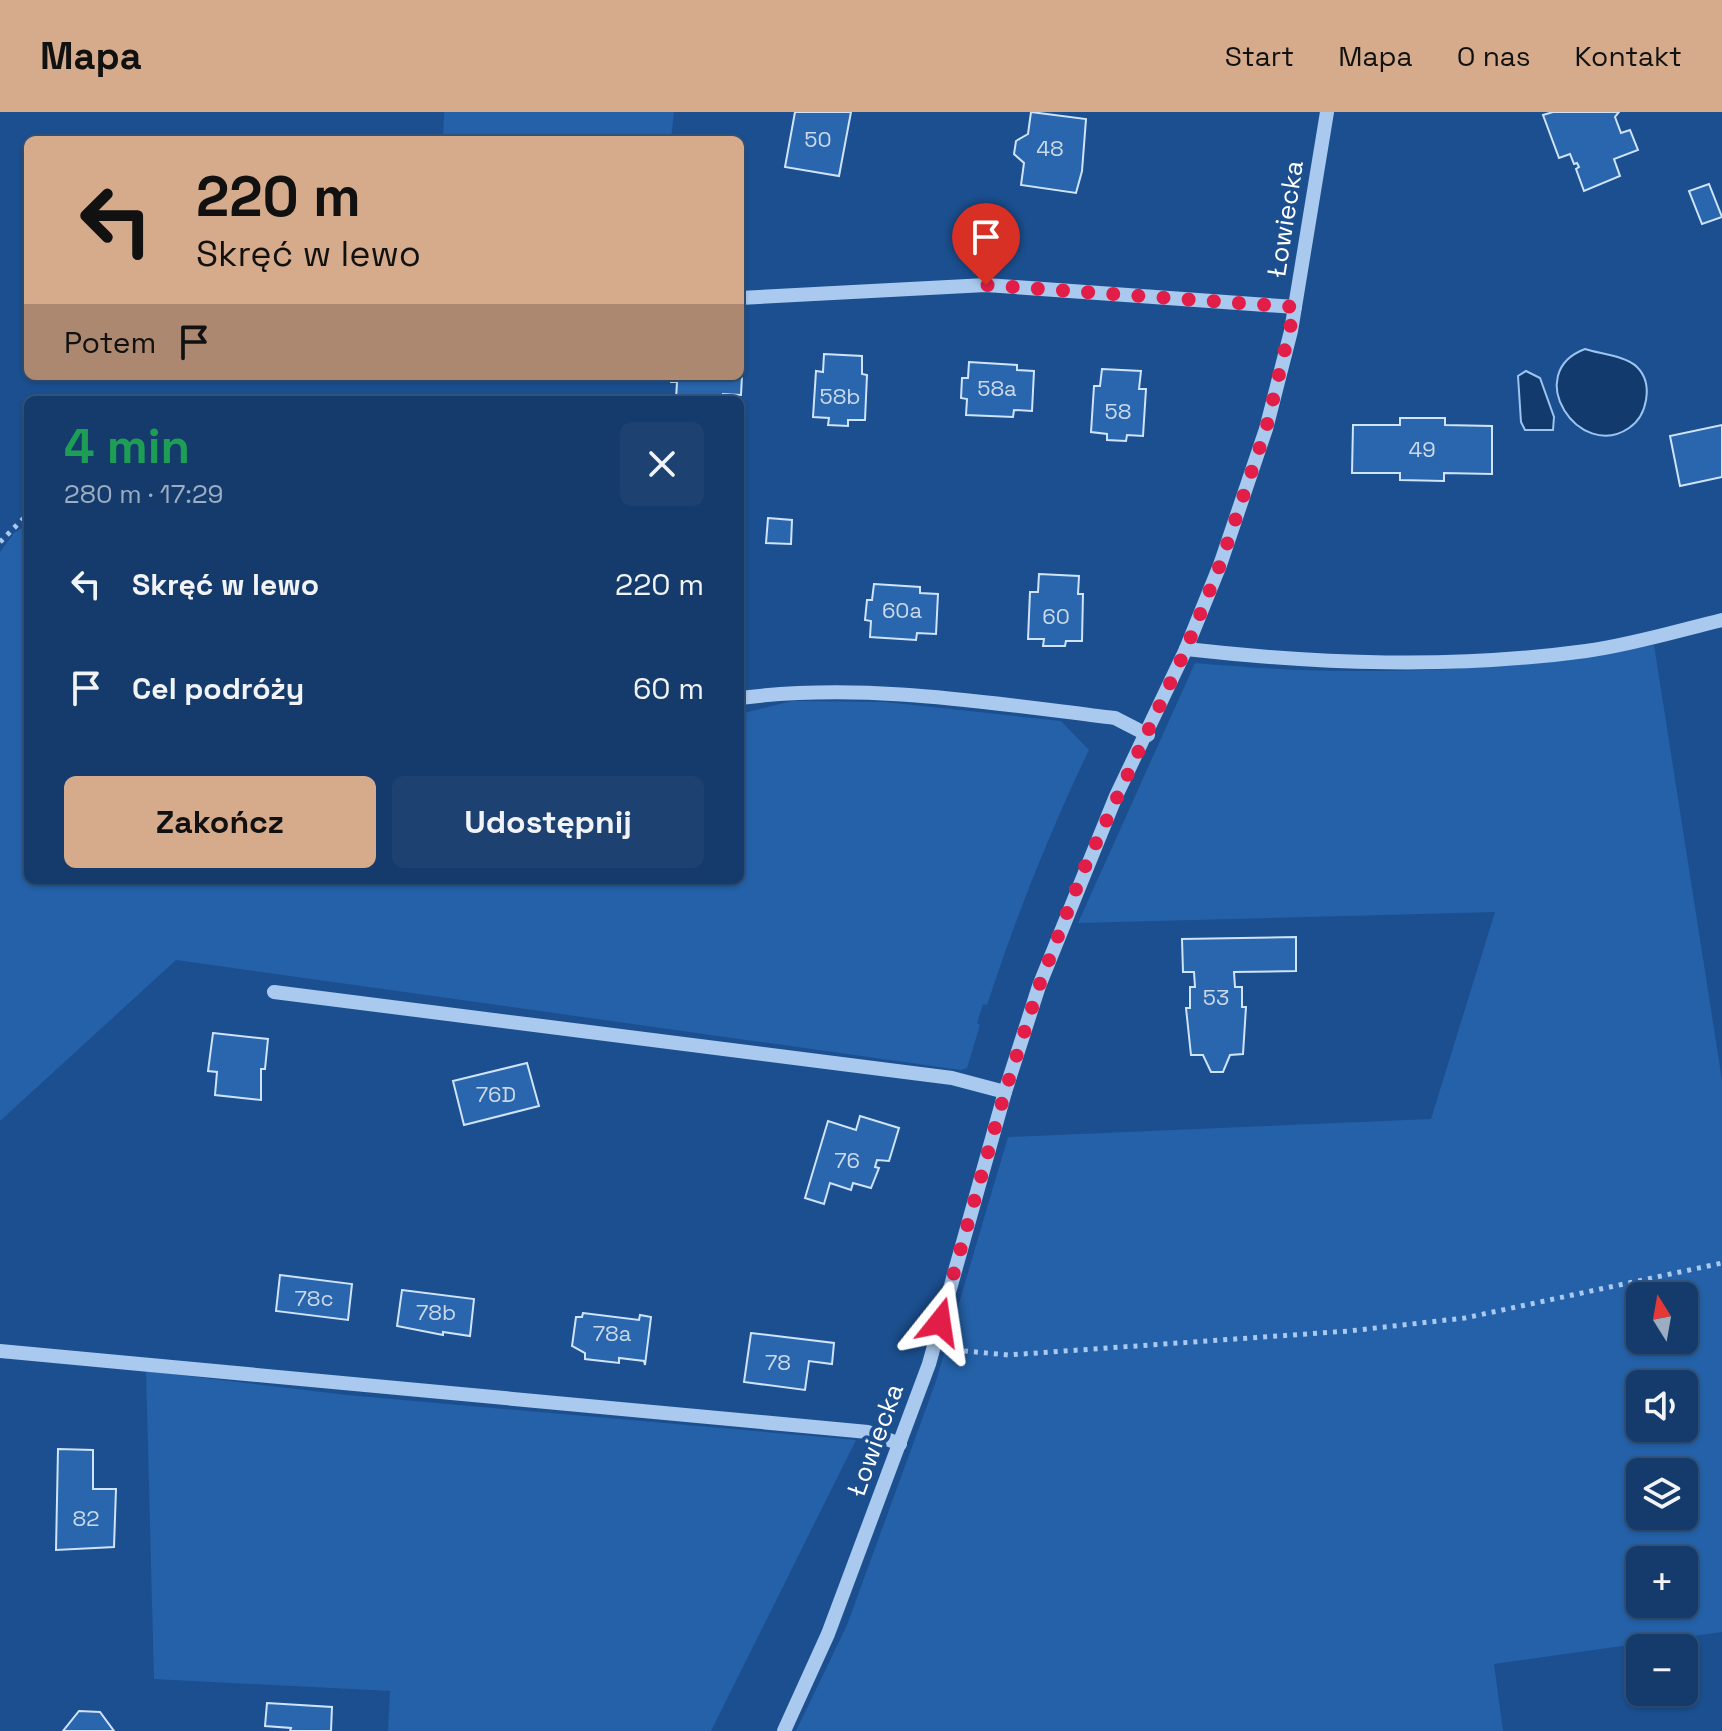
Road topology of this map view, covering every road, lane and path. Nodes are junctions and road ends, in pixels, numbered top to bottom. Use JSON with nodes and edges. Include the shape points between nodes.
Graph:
{"nodes":[{"id":1,"x":1327,"y":112,"type":"edge"},
{"id":2,"x":744,"y":298,"type":"edge"},
{"id":3,"x":1295,"y":307,"type":"junction"},
{"id":4,"x":24,"y":518,"type":"edge"},
{"id":5,"x":0,"y":542,"type":"edge"},
{"id":6,"x":1722,"y":620,"type":"edge"},
{"id":7,"x":1186,"y":649,"type":"junction"},
{"id":8,"x":744,"y":698,"type":"edge"},
{"id":9,"x":1148,"y":735,"type":"junction"},
{"id":10,"x":274,"y":992,"type":"dead end"},
{"id":11,"x":1005,"y":1092,"type":"junction"},
{"id":12,"x":1722,"y":1263,"type":"edge"},
{"id":13,"x":933,"y":1349,"type":"junction"},
{"id":14,"x":0,"y":1351,"type":"edge"},
{"id":15,"x":900,"y":1444,"type":"junction"},
{"id":16,"x":784,"y":1731,"type":"edge"}],
"edges":[{"from":1,"to":3,"type":"street","name":"Łowiecka"},
{"from":2,"to":3,"type":"street","via":[[986,285]]},
{"from":3,"to":7,"type":"street","name":"Łowiecka","via":[[1266,429]]},
{"from":4,"to":5,"type":"path"},
{"from":6,"to":7,"type":"street","via":[[1587,651],[1422,663],[1299,662]]},
{"from":7,"to":9,"type":"street","name":"Łowiecka"},
{"from":8,"to":9,"type":"street","via":[[881,691],[1115,718]]},
{"from":9,"to":11,"type":"street","name":"Łowiecka","via":[[1083,871]]},
{"from":10,"to":11,"type":"street","via":[[969,1080]]},
{"from":11,"to":13,"type":"street","name":"Łowiecka"},
{"from":12,"to":13,"type":"path","via":[[1465,1318],[1349,1331],[1008,1355]]},
{"from":13,"to":15,"type":"street","name":"Łowiecka"},
{"from":14,"to":15,"type":"street","via":[[868,1432]]},
{"from":15,"to":16,"type":"street","name":"Łowiecka","via":[[828,1634]]}]}
